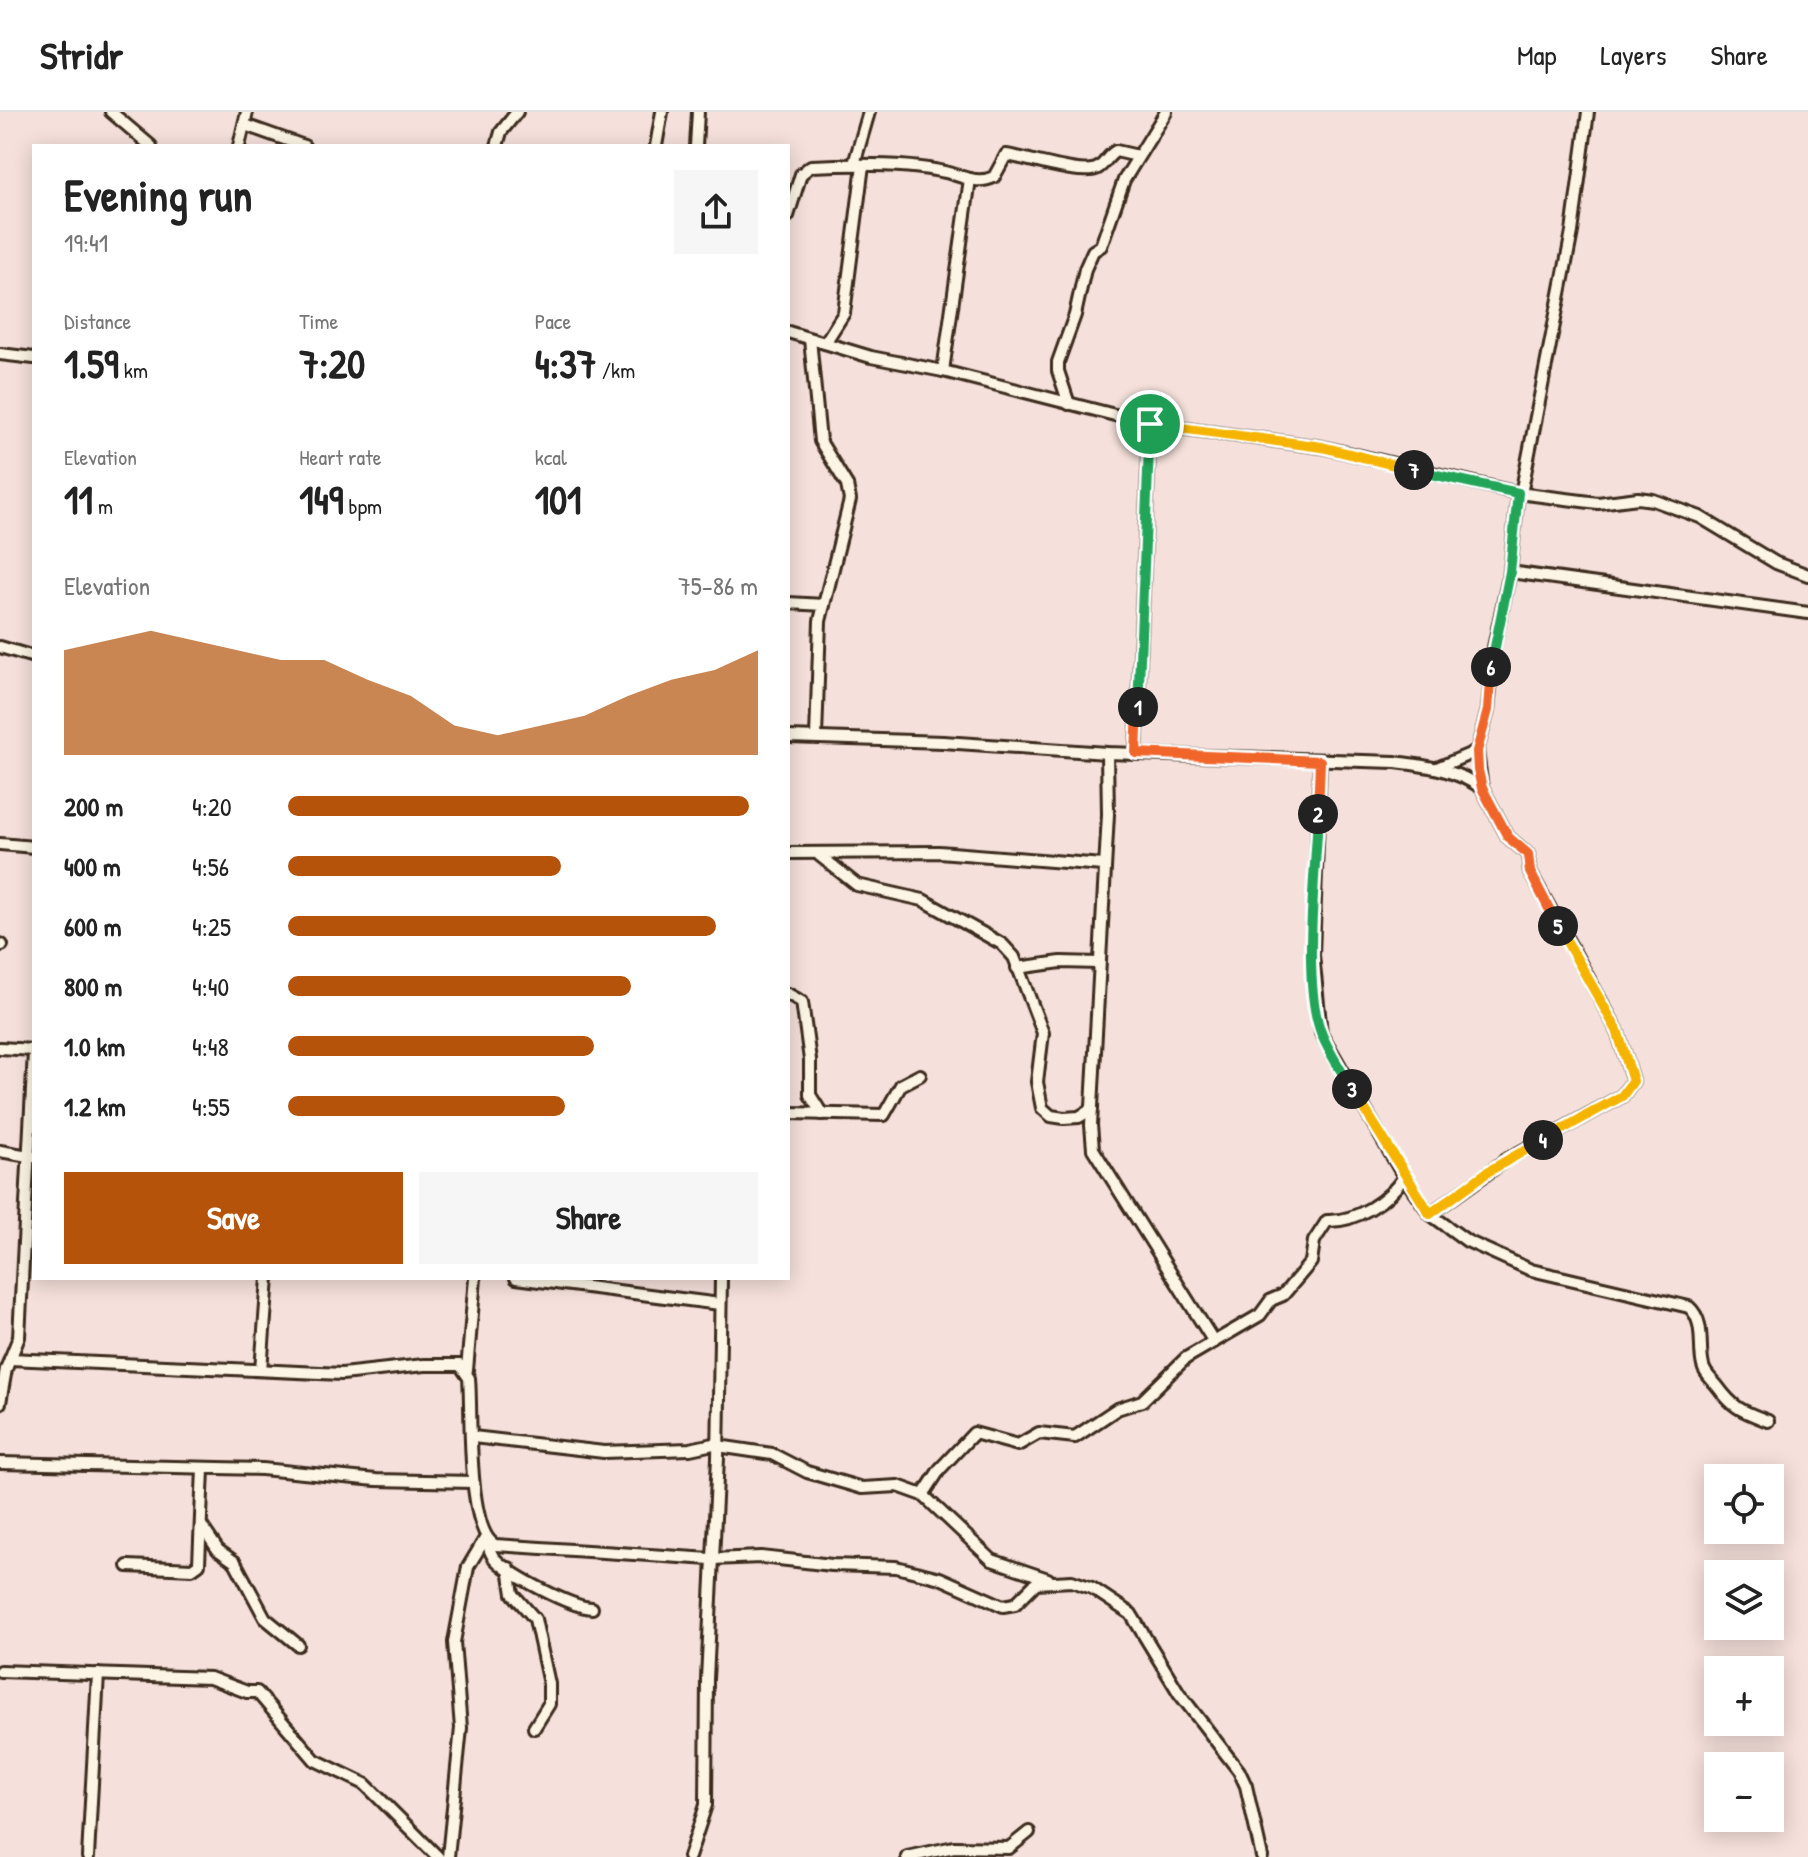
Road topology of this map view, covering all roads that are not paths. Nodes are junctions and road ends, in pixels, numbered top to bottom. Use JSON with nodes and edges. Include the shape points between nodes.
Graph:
{"nodes":[{"id":1,"x":111,"y":112,"type":"edge"},
{"id":2,"x":247,"y":112,"type":"edge"},
{"id":3,"x":517,"y":112,"type":"edge"},
{"id":4,"x":662,"y":112,"type":"edge"},
{"id":5,"x":698,"y":112,"type":"edge"},
{"id":6,"x":869,"y":112,"type":"edge"},
{"id":7,"x":1166,"y":112,"type":"edge"},
{"id":8,"x":1588,"y":112,"type":"edge"},
{"id":9,"x":245,"y":125,"type":"junction"},
{"id":10,"x":149,"y":144,"type":"edge"},
{"id":11,"x":240,"y":144,"type":"edge"},
{"id":12,"x":298,"y":144,"type":"edge"},
{"id":13,"x":498,"y":144,"type":"edge"},
{"id":14,"x":656,"y":144,"type":"edge"},
{"id":15,"x":696,"y":144,"type":"edge"},
{"id":16,"x":1138,"y":156,"type":"junction"},
{"id":17,"x":859,"y":165,"type":"junction"},
{"id":18,"x":970,"y":179,"type":"junction"},
{"id":19,"x":790,"y":210,"type":"edge"},
{"id":20,"x":790,"y":333,"type":"edge"},
{"id":21,"x":810,"y":339,"type":"junction"},
{"id":22,"x":825,"y":343,"type":"junction"},
{"id":23,"x":0,"y":354,"type":"edge"},
{"id":24,"x":32,"y":358,"type":"edge"},
{"id":25,"x":943,"y":371,"type":"junction"},
{"id":26,"x":1069,"y":404,"type":"junction"},
{"id":27,"x":1150,"y":424,"type":"junction"},
{"id":28,"x":1520,"y":494,"type":"junction"},
{"id":29,"x":1510,"y":572,"type":"junction"},
{"id":30,"x":1808,"y":575,"type":"edge"},
{"id":31,"x":790,"y":603,"type":"edge"},
{"id":32,"x":824,"y":605,"type":"junction"},
{"id":33,"x":1808,"y":613,"type":"edge"},
{"id":34,"x":0,"y":647,"type":"edge"},
{"id":35,"x":32,"y":656,"type":"edge"},
{"id":36,"x":790,"y":737,"type":"edge"},
{"id":37,"x":816,"y":737,"type":"junction"},
{"id":38,"x":1477,"y":751,"type":"junction"},
{"id":39,"x":1107,"y":753,"type":"junction"},
{"id":40,"x":1136,"y":753,"type":"junction"},
{"id":41,"x":1320,"y":761,"type":"junction"},
{"id":42,"x":1439,"y":767,"type":"junction"},
{"id":43,"x":1482,"y":788,"type":"junction"},
{"id":44,"x":0,"y":844,"type":"edge"},
{"id":45,"x":32,"y":847,"type":"edge"},
{"id":46,"x":790,"y":853,"type":"edge"},
{"id":47,"x":819,"y":855,"type":"junction"},
{"id":48,"x":1103,"y":865,"type":"junction"},
{"id":49,"x":1099,"y":963,"type":"junction"},
{"id":50,"x":1017,"y":968,"type":"junction"},
{"id":51,"x":790,"y":994,"type":"edge"},
{"id":52,"x":0,"y":1048,"type":"edge"},
{"id":53,"x":32,"y":1051,"type":"edge"},
{"id":54,"x":920,"y":1075,"type":"dead end"},
{"id":55,"x":1092,"y":1109,"type":"junction"},
{"id":56,"x":790,"y":1113,"type":"edge"},
{"id":57,"x":822,"y":1114,"type":"junction"},
{"id":58,"x":0,"y":1151,"type":"edge"},
{"id":59,"x":32,"y":1156,"type":"edge"},
{"id":60,"x":1404,"y":1177,"type":"junction"},
{"id":61,"x":1430,"y":1214,"type":"junction"},
{"id":62,"x":28,"y":1251,"type":"edge"},
{"id":63,"x":268,"y":1280,"type":"edge"},
{"id":64,"x":475,"y":1280,"type":"edge"},
{"id":65,"x":532,"y":1280,"type":"edge"},
{"id":66,"x":721,"y":1280,"type":"edge"},
{"id":67,"x":720,"y":1304,"type":"junction"},
{"id":68,"x":1214,"y":1342,"type":"junction"},
{"id":69,"x":5,"y":1364,"type":"edge"},
{"id":70,"x":261,"y":1370,"type":"junction"},
{"id":71,"x":467,"y":1370,"type":"junction"},
{"id":72,"x":0,"y":1403,"type":"edge"},
{"id":73,"x":1768,"y":1421,"type":"dead end"},
{"id":74,"x":473,"y":1437,"type":"junction"},
{"id":75,"x":718,"y":1444,"type":"junction"},
{"id":76,"x":0,"y":1463,"type":"edge"},
{"id":77,"x":203,"y":1469,"type":"junction"},
{"id":78,"x":473,"y":1482,"type":"junction"},
{"id":79,"x":923,"y":1495,"type":"junction"},
{"id":80,"x":201,"y":1525,"type":"junction"},
{"id":81,"x":487,"y":1539,"type":"junction"},
{"id":82,"x":711,"y":1559,"type":"junction"},
{"id":83,"x":128,"y":1566,"type":"dead end"},
{"id":84,"x":509,"y":1568,"type":"junction"},
{"id":85,"x":1055,"y":1581,"type":"junction"},
{"id":86,"x":592,"y":1608,"type":"dead end"},
{"id":87,"x":298,"y":1645,"type":"dead end"},
{"id":88,"x":0,"y":1671,"type":"edge"},
{"id":89,"x":98,"y":1674,"type":"junction"},
{"id":90,"x":534,"y":1728,"type":"dead end"},
{"id":91,"x":1029,"y":1832,"type":"dead end"},
{"id":92,"x":88,"y":1857,"type":"edge"},
{"id":93,"x":438,"y":1857,"type":"edge"},
{"id":94,"x":448,"y":1857,"type":"edge"},
{"id":95,"x":689,"y":1857,"type":"edge"},
{"id":96,"x":907,"y":1857,"type":"edge"},
{"id":97,"x":1262,"y":1857,"type":"edge"}],
"edges":[{"from":1,"to":10,"type":"street"},
{"from":2,"to":9,"type":"street"},
{"from":3,"to":13,"type":"street"},
{"from":4,"to":14,"type":"street"},
{"from":5,"to":15,"type":"street"},
{"from":6,"to":17,"type":"street"},
{"from":7,"to":16,"type":"street"},
{"from":8,"to":28,"type":"street","via":[[1572,232]]},
{"from":9,"to":11,"type":"street"},
{"from":9,"to":12,"type":"street"},
{"from":16,"to":18,"type":"street","via":[[1116,151],[1098,168],[1082,172],[1006,155],[994,177]]},
{"from":16,"to":26,"type":"street","via":[[1101,246],[1085,269],[1058,362]]},
{"from":17,"to":18,"type":"street","via":[[936,170]]},
{"from":17,"to":19,"type":"street","via":[[804,170]]},
{"from":17,"to":22,"type":"street","via":[[844,313]]},
{"from":18,"to":25,"type":"street"},
{"from":20,"to":21,"type":"street"},
{"from":21,"to":22,"type":"street"},
{"from":21,"to":32,"type":"street","via":[[820,441],[847,485],[850,500]]},
{"from":22,"to":25,"type":"street"},
{"from":23,"to":24,"type":"street"},
{"from":25,"to":26,"type":"street"},
{"from":26,"to":27,"type":"street"},
{"from":27,"to":28,"type":"street","via":[[1322,447]]},
{"from":27,"to":40,"type":"street"},
{"from":28,"to":29,"type":"street"},
{"from":28,"to":30,"type":"street","via":[[1598,503],[1653,500],[1700,517],[1776,563]]},
{"from":29,"to":33,"type":"street"},
{"from":29,"to":38,"type":"street"},
{"from":31,"to":32,"type":"street"},
{"from":32,"to":37,"type":"street"},
{"from":34,"to":35,"type":"street"},
{"from":36,"to":37,"type":"street"},
{"from":37,"to":39,"type":"street"},
{"from":38,"to":42,"type":"street"},
{"from":38,"to":43,"type":"street"},
{"from":39,"to":40,"type":"street"},
{"from":39,"to":48,"type":"street"},
{"from":40,"to":41,"type":"street"},
{"from":41,"to":42,"type":"street"},
{"from":41,"to":60,"type":"street","via":[[1313,955],[1321,1033]]},
{"from":42,"to":43,"type":"street"},
{"from":43,"to":61,"type":"street","via":[[1508,837],[1528,854],[1530,872],[1617,1030],[1633,1081],[1622,1096],[1506,1160]]},
{"from":44,"to":45,"type":"street"},
{"from":46,"to":47,"type":"street"},
{"from":47,"to":48,"type":"street","via":[[912,851]]},
{"from":47,"to":50,"type":"street","via":[[857,885],[923,900],[968,924],[1002,944]]},
{"from":48,"to":49,"type":"street"},
{"from":49,"to":50,"type":"street"},
{"from":49,"to":55,"type":"street"},
{"from":50,"to":55,"type":"street","via":[[1043,1033],[1037,1082],[1042,1108],[1064,1118]]},
{"from":51,"to":57,"type":"street","via":[[802,1002],[810,1095]]},
{"from":52,"to":53,"type":"street"},
{"from":54,"to":57,"type":"street","via":[[901,1085],[884,1115]]},
{"from":55,"to":68,"type":"street","via":[[1093,1149]]},
{"from":56,"to":57,"type":"street"},
{"from":58,"to":59,"type":"street"},
{"from":59,"to":62,"type":"street"},
{"from":60,"to":61,"type":"street"},
{"from":60,"to":68,"type":"street","via":[[1386,1198],[1357,1215],[1327,1221],[1319,1229],[1303,1275],[1260,1315]]},
{"from":61,"to":73,"type":"street","via":[[1467,1241],[1531,1270],[1689,1307],[1695,1312],[1708,1377],[1729,1405]]},
{"from":62,"to":69,"type":"street","via":[[19,1337]]},
{"from":63,"to":70,"type":"street"},
{"from":64,"to":71,"type":"street"},
{"from":65,"to":67,"type":"street"},
{"from":66,"to":67,"type":"street"},
{"from":67,"to":75,"type":"street"},
{"from":68,"to":79,"type":"street","via":[[1186,1358],[1142,1401],[1117,1409],[1075,1437],[1039,1433],[1018,1445],[974,1433]]},
{"from":69,"to":70,"type":"street"},
{"from":69,"to":72,"type":"street"},
{"from":70,"to":71,"type":"street","via":[[353,1374],[452,1364]]},
{"from":71,"to":74,"type":"street"},
{"from":74,"to":75,"type":"street","via":[[604,1452]]},
{"from":74,"to":78,"type":"street"},
{"from":75,"to":79,"type":"street","via":[[772,1454],[807,1472],[862,1488],[898,1486]]},
{"from":75,"to":82,"type":"street"},
{"from":76,"to":77,"type":"street"},
{"from":77,"to":78,"type":"street"},
{"from":77,"to":80,"type":"street"},
{"from":78,"to":81,"type":"street"},
{"from":79,"to":85,"type":"street","via":[[992,1560]]},
{"from":80,"to":83,"type":"street","via":[[201,1558],[192,1569]]},
{"from":80,"to":87,"type":"street","via":[[218,1550],[235,1562],[265,1618]]},
{"from":81,"to":82,"type":"street","via":[[502,1547]]},
{"from":81,"to":84,"type":"street","via":[[495,1559]]},
{"from":81,"to":94,"type":"street","via":[[468,1567],[454,1642],[461,1728]]},
{"from":82,"to":85,"type":"street","via":[[761,1557],[896,1567],[977,1591],[1003,1606],[1015,1604],[1036,1583]]},
{"from":82,"to":95,"type":"street","via":[[706,1805]]},
{"from":84,"to":86,"type":"street","via":[[578,1607]]},
{"from":84,"to":90,"type":"street","via":[[513,1594],[535,1619],[549,1684],[549,1704]]},
{"from":85,"to":97,"type":"street","via":[[1092,1588],[1131,1614],[1179,1693],[1239,1771]]},
{"from":88,"to":89,"type":"street"},
{"from":89,"to":92,"type":"street"},
{"from":89,"to":93,"type":"street","via":[[210,1678],[257,1692],[315,1760],[365,1784]]},
{"from":91,"to":96,"type":"street","via":[[1009,1848],[954,1847]]}]}
